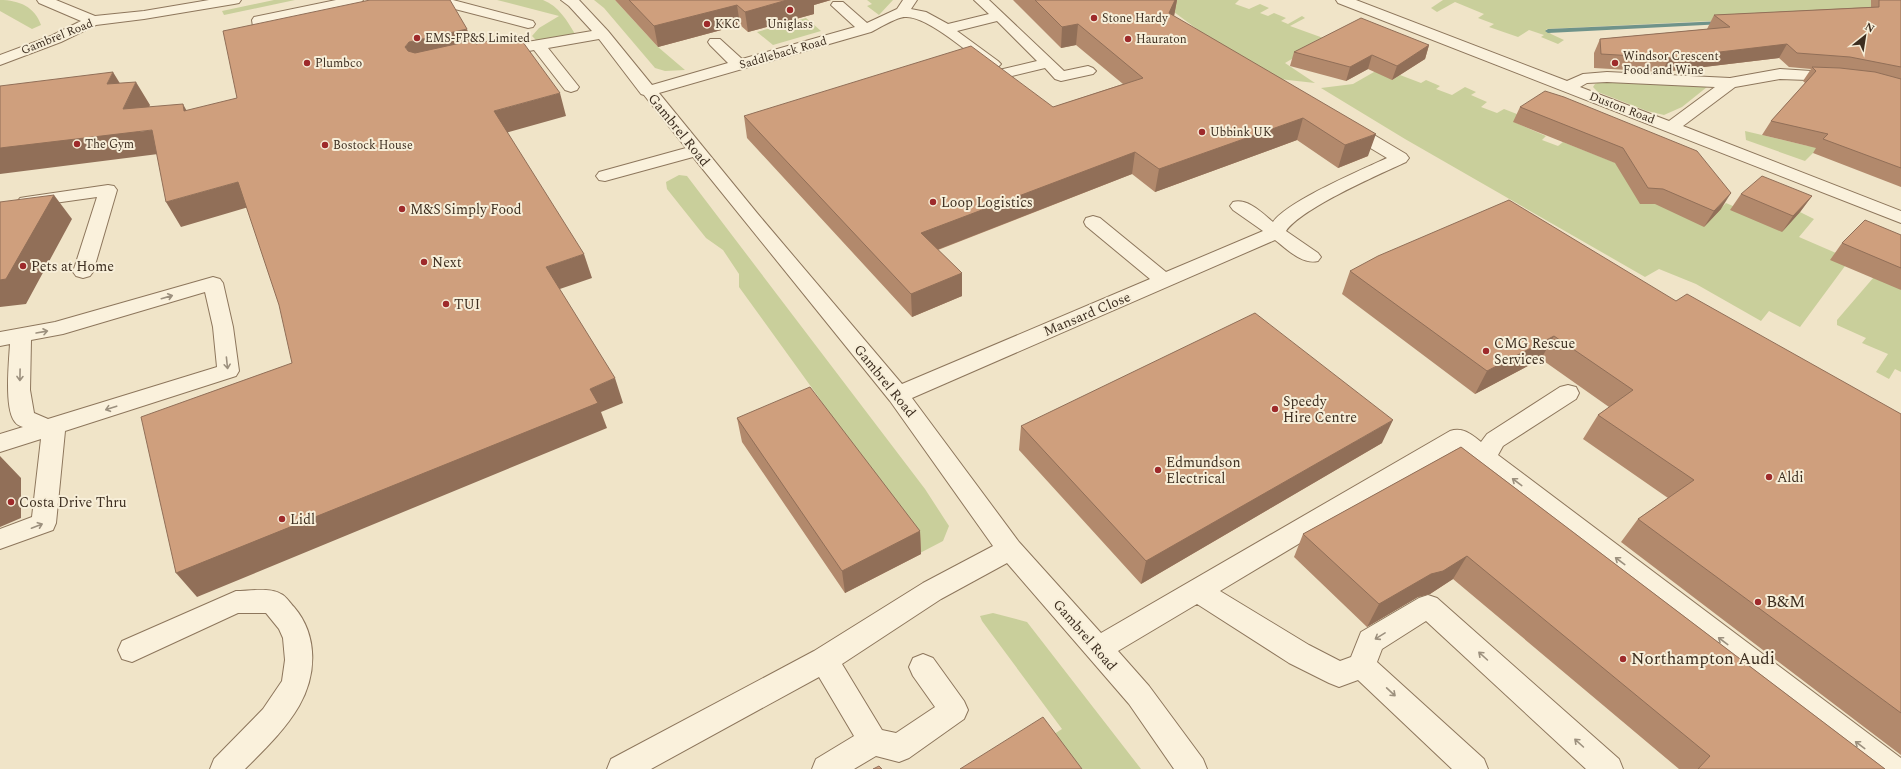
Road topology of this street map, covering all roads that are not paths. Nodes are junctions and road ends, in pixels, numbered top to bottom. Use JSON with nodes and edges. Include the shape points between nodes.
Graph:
{"nodes":[{"id":1,"x":44,"y":0,"type":"edge"},
{"id":2,"x":234,"y":0,"type":"edge"},
{"id":3,"x":356,"y":0,"type":"edge"},
{"id":4,"x":419,"y":0,"type":"edge"},
{"id":5,"x":568,"y":0,"type":"edge"},
{"id":6,"x":981,"y":0,"type":"edge"},
{"id":7,"x":1343,"y":0,"type":"edge"},
{"id":8,"x":838,"y":5,"type":"dead end"},
{"id":9,"x":906,"y":6,"type":"edge"},
{"id":10,"x":1000,"y":16,"type":"junction"},
{"id":11,"x":93,"y":21,"type":"junction"},
{"id":12,"x":528,"y":24,"type":"dead end"},
{"id":13,"x":866,"y":29,"type":"junction"},
{"id":14,"x":946,"y":29,"type":"junction"},
{"id":15,"x":261,"y":34,"type":"edge"},
{"id":16,"x":603,"y":34,"type":"junction"},
{"id":17,"x":715,"y":42,"type":"dead end"},
{"id":18,"x":538,"y":45,"type":"junction"},
{"id":19,"x":484,"y":55,"type":"edge"},
{"id":20,"x":0,"y":60,"type":"edge"},
{"id":21,"x":1048,"y":63,"type":"junction"},
{"id":22,"x":738,"y":66,"type":"junction"},
{"id":23,"x":1088,"y":71,"type":"dead end"},
{"id":24,"x":1004,"y":73,"type":"junction"},
{"id":25,"x":1852,"y":78,"type":"edge"},
{"id":26,"x":1730,"y":83,"type":"junction"},
{"id":27,"x":1021,"y":85,"type":"edge"},
{"id":28,"x":570,"y":87,"type":"dead end"},
{"id":29,"x":1568,"y":87,"type":"junction"},
{"id":30,"x":647,"y":91,"type":"junction"},
{"id":31,"x":1333,"y":118,"type":"edge"},
{"id":32,"x":1672,"y":127,"type":"junction"},
{"id":33,"x":696,"y":151,"type":"junction"},
{"id":34,"x":605,"y":176,"type":"dead end"},
{"id":35,"x":21,"y":202,"type":"edge"},
{"id":36,"x":1239,"y":206,"type":"dead end"},
{"id":37,"x":1901,"y":217,"type":"edge"},
{"id":38,"x":1093,"y":222,"type":"dead end"},
{"id":39,"x":1275,"y":233,"type":"junction"},
{"id":40,"x":1311,"y":257,"type":"dead end"},
{"id":41,"x":83,"y":272,"type":"dead end"},
{"id":42,"x":1164,"y":281,"type":"junction"},
{"id":43,"x":8,"y":338,"type":"edge"},
{"id":44,"x":1568,"y":393,"type":"dead end"},
{"id":45,"x":898,"y":395,"type":"junction"},
{"id":46,"x":51,"y":427,"type":"junction"},
{"id":47,"x":0,"y":443,"type":"edge"},
{"id":48,"x":1484,"y":457,"type":"junction"},
{"id":49,"x":0,"y":540,"type":"edge"},
{"id":50,"x":1010,"y":549,"type":"junction"},
{"id":51,"x":1197,"y":590,"type":"junction"},
{"id":52,"x":1098,"y":649,"type":"junction"},
{"id":53,"x":132,"y":650,"type":"dead end"},
{"id":54,"x":824,"y":660,"type":"junction"},
{"id":55,"x":1362,"y":666,"type":"junction"},
{"id":56,"x":923,"y":667,"type":"dead end"},
{"id":57,"x":873,"y":742,"type":"junction"},
{"id":58,"x":225,"y":769,"type":"edge"},
{"id":59,"x":622,"y":769,"type":"edge"},
{"id":60,"x":827,"y":769,"type":"edge"},
{"id":61,"x":1192,"y":769,"type":"edge"},
{"id":62,"x":1473,"y":769,"type":"edge"},
{"id":63,"x":1608,"y":769,"type":"edge"},
{"id":64,"x":1891,"y":769,"type":"edge"}],
"edges":[{"from":1,"to":11,"type":"street"},
{"from":2,"to":11,"type":"street","name":"Gambrel Road"},
{"from":3,"to":15,"type":"street","via":[[259,20]]},
{"from":4,"to":12,"type":"street","via":[[452,4]]},
{"from":5,"to":16,"type":"street","name":"Gambrel Road","via":[[574,3]]},
{"from":6,"to":10,"type":"street"},
{"from":7,"to":29,"type":"street","name":"Duston Road"},
{"from":8,"to":13,"type":"street"},
{"from":9,"to":13,"type":"street","name":"Saddleback Road"},
{"from":9,"to":14,"type":"street"},
{"from":10,"to":14,"type":"street"},
{"from":10,"to":21,"type":"street"},
{"from":11,"to":20,"type":"street","name":"Gambrel Road"},
{"from":13,"to":22,"type":"street","name":"Saddleback Road"},
{"from":14,"to":24,"type":"street"},
{"from":16,"to":18,"type":"street"},
{"from":16,"to":30,"type":"street","name":"Gambrel Road"},
{"from":17,"to":22,"type":"street"},
{"from":18,"to":19,"type":"street"},
{"from":18,"to":28,"type":"street"},
{"from":21,"to":23,"type":"street","via":[[1061,76]]},
{"from":21,"to":24,"type":"street"},
{"from":22,"to":30,"type":"street","name":"Saddleback Road"},
{"from":24,"to":27,"type":"street"},
{"from":25,"to":26,"type":"street","via":[[1780,74]]},
{"from":26,"to":29,"type":"street","via":[[1607,77],[1584,79]]},
{"from":26,"to":32,"type":"street"},
{"from":29,"to":32,"type":"street","name":"Duston Road"},
{"from":30,"to":33,"type":"street","name":"Gambrel Road"},
{"from":31,"to":39,"type":"street","via":[[1400,158],[1317,199],[1284,220]]},
{"from":32,"to":37,"type":"street","name":"Duston Road"},
{"from":33,"to":34,"type":"street"},
{"from":33,"to":45,"type":"street","name":"Gambrel Road"},
{"from":35,"to":41,"type":"street","via":[[108,190]]},
{"from":36,"to":39,"type":"street"},
{"from":38,"to":42,"type":"street"},
{"from":39,"to":40,"type":"street"},
{"from":39,"to":42,"type":"street","name":"Mansard Close"},
{"from":42,"to":45,"type":"street","name":"Mansard Close"},
{"from":43,"to":46,"type":"street","one_way":true,"via":[[24,418]]},
{"from":43,"to":46,"type":"street","one_way":true,"via":[[56,329],[213,283],[223,327],[228,371]]},
{"from":44,"to":48,"type":"street","via":[[1495,440]]},
{"from":45,"to":50,"type":"street","name":"Gambrel Road"},
{"from":46,"to":47,"type":"street"},
{"from":49,"to":46,"type":"street","one_way":true,"via":[[44,523]]},
{"from":48,"to":51,"type":"street","via":[[1458,437]]},
{"from":64,"to":48,"type":"street","one_way":true},
{"from":50,"to":52,"type":"street","name":"Gambrel Road"},
{"from":50,"to":54,"type":"street","via":[[932,592]]},
{"from":51,"to":52,"type":"street"},
{"from":51,"to":55,"type":"street","via":[[1299,654],[1339,674]]},
{"from":52,"to":61,"type":"street","name":"Gambrel Road","via":[[1139,695]]},
{"from":53,"to":58,"type":"street","via":[[236,602],[273,602],[286,618],[295,631],[299,650],[294,686],[276,714]]},
{"from":54,"to":57,"type":"street"},
{"from":54,"to":59,"type":"street"},
{"from":55,"to":62,"type":"street","one_way":true},
{"from":63,"to":55,"type":"street","one_way":true,"via":[[1428,606],[1371,641]]},
{"from":56,"to":57,"type":"street","via":[[954,710],[899,748]]},
{"from":57,"to":60,"type":"street"}]}
